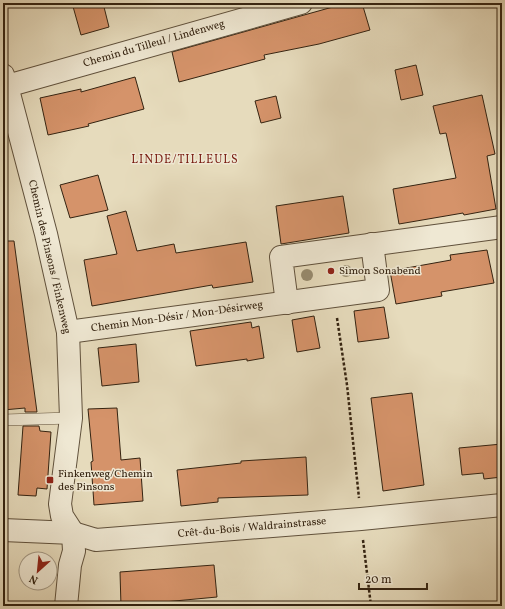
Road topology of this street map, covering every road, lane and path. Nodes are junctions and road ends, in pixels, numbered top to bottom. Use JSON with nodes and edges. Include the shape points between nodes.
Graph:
{"nodes":[{"id":1,"x":301,"y":3,"type":"edge"},
{"id":2,"x":5,"y":80,"type":"edge"},
{"id":3,"x":10,"y":131,"type":"edge"},
{"id":4,"x":502,"y":227,"type":"edge"},
{"id":5,"x":372,"y":244,"type":"junction"},
{"id":6,"x":334,"y":296,"type":"junction"},
{"id":7,"x":287,"y":303,"type":"junction"},
{"id":8,"x":68,"y":332,"type":"junction"},
{"id":9,"x":71,"y":418,"type":"junction"},
{"id":10,"x":3,"y":420,"type":"edge"},
{"id":11,"x":502,"y":505,"type":"edge"},
{"id":12,"x":361,"y":519,"type":"junction"},
{"id":13,"x":3,"y":530,"type":"edge"},
{"id":14,"x":73,"y":532,"type":"junction"},
{"id":15,"x":66,"y":606,"type":"edge"},
{"id":16,"x":371,"y":606,"type":"edge"}],
"edges":[{"from":1,"to":2,"type":"street","name":"Chemin du Tilleul / Lindenweg"},
{"from":2,"to":3,"type":"street","name":"Chemin des Pinsons / Finkenweg"},
{"from":3,"to":8,"type":"street","name":"Chemin des Pinsons / Finkenweg","via":[[46,234]]},
{"from":4,"to":5,"type":"street"},
{"from":5,"to":6,"type":"street","name":"Chemin Mon-Désir / Mon-Désirweg","via":[[378,290]]},
{"from":5,"to":7,"type":"street","via":[[281,257]]},
{"from":6,"to":7,"type":"street","name":"Chemin Mon-Désir / Mon-Désirweg"},
{"from":6,"to":12,"type":"path","via":[[347,385]]},
{"from":7,"to":8,"type":"street","name":"Chemin Mon-Désir / Mon-Désirweg"},
{"from":8,"to":9,"type":"street","name":"Chemin des Pinsons / Finkenweg"},
{"from":9,"to":10,"type":"lane"},
{"from":9,"to":14,"type":"street","name":"Chemin des Pinsons / Finkenweg","via":[[60,504],[62,516]]},
{"from":11,"to":12,"type":"street","name":"Crêt-du-Bois / Waldrainstrasse"},
{"from":12,"to":14,"type":"street","name":"Crêt-du-Bois / Waldrainstrasse","via":[[96,540]]},
{"from":12,"to":16,"type":"path"},
{"from":13,"to":14,"type":"street","name":"Crêt-du-Bois / Waldrainstrasse"},
{"from":14,"to":15,"type":"street","via":[[74,551]]}]}
